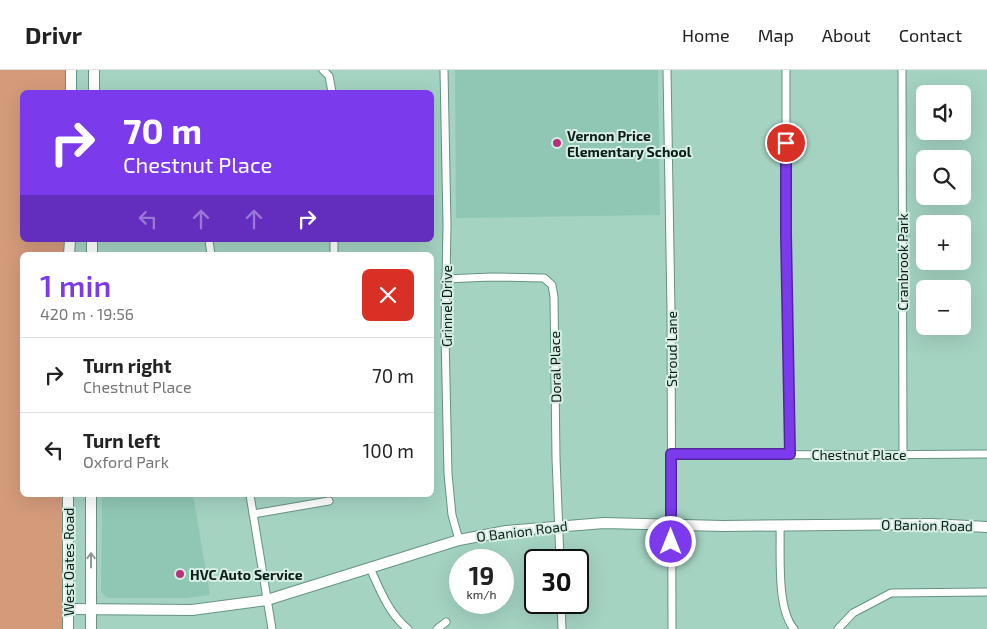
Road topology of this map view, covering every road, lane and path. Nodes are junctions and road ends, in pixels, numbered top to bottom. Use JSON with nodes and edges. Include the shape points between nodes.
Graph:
{"nodes":[{"id":1,"x":71,"y":70,"type":"edge"},
{"id":2,"x":94,"y":70,"type":"edge"},
{"id":3,"x":323,"y":70,"type":"edge"},
{"id":4,"x":444,"y":70,"type":"edge"},
{"id":5,"x":667,"y":70,"type":"edge"},
{"id":6,"x":786,"y":70,"type":"edge"},
{"id":7,"x":902,"y":70,"type":"edge"},
{"id":8,"x":71,"y":90,"type":"edge"},
{"id":9,"x":94,"y":90,"type":"edge"},
{"id":10,"x":332,"y":90,"type":"edge"},
{"id":11,"x":445,"y":279,"type":"junction"},
{"id":12,"x":671,"y":454,"type":"junction"},
{"id":13,"x":790,"y":454,"type":"junction"},
{"id":14,"x":987,"y":454,"type":"edge"},
{"id":15,"x":903,"y":455,"type":"junction"},
{"id":16,"x":68,"y":497,"type":"edge"},
{"id":17,"x":91,"y":497,"type":"edge"},
{"id":18,"x":250,"y":497,"type":"edge"},
{"id":19,"x":329,"y":501,"type":"dead end"},
{"id":20,"x":253,"y":514,"type":"junction"},
{"id":21,"x":671,"y":524,"type":"junction"},
{"id":22,"x":780,"y":525,"type":"junction"},
{"id":23,"x":559,"y":526,"type":"junction"},
{"id":24,"x":987,"y":527,"type":"edge"},
{"id":25,"x":459,"y":540,"type":"junction"},
{"id":26,"x":560,"y":549,"type":"edge"},
{"id":27,"x":370,"y":568,"type":"junction"},
{"id":28,"x":987,"y":592,"type":"edge"},
{"id":29,"x":267,"y":600,"type":"junction"},
{"id":30,"x":68,"y":608,"type":"junction"},
{"id":31,"x":91,"y":609,"type":"junction"},
{"id":32,"x":561,"y":614,"type":"edge"},
{"id":33,"x":446,"y":622,"type":"dead end"},
{"id":34,"x":68,"y":629,"type":"edge"},
{"id":35,"x":91,"y":629,"type":"edge"},
{"id":36,"x":272,"y":629,"type":"edge"},
{"id":37,"x":408,"y":629,"type":"edge"},
{"id":38,"x":437,"y":629,"type":"edge"},
{"id":39,"x":562,"y":629,"type":"edge"},
{"id":40,"x":672,"y":629,"type":"edge"},
{"id":41,"x":794,"y":629,"type":"edge"},
{"id":42,"x":838,"y":629,"type":"edge"}],
"edges":[{"from":1,"to":8,"type":"street"},
{"from":2,"to":9,"type":"street"},
{"from":3,"to":10,"type":"street","via":[[329,76]]},
{"from":4,"to":11,"type":"street","name":"Grinnel Drive"},
{"from":5,"to":12,"type":"street","name":"Stroud Lane"},
{"from":6,"to":13,"type":"street"},
{"from":7,"to":15,"type":"street","name":"Cranbrook Park"},
{"from":11,"to":23,"type":"street","name":"Doral Place","via":[[544,278],[552,285]]},
{"from":11,"to":25,"type":"street","name":"Grinnel Drive","via":[[448,474],[452,514]]},
{"from":12,"to":13,"type":"street","name":"Chestnut Place"},
{"from":12,"to":21,"type":"street","name":"Stroud Lane"},
{"from":13,"to":15,"type":"street","name":"Chestnut Place"},
{"from":14,"to":15,"type":"street","name":"Chestnut Place"},
{"from":16,"to":30,"type":"street","name":"West Oates Road"},
{"from":31,"to":17,"type":"street","name":"West Oates Road","one_way":true},
{"from":18,"to":20,"type":"street"},
{"from":19,"to":20,"type":"street"},
{"from":20,"to":29,"type":"street"},
{"from":21,"to":22,"type":"street","name":"O Banion Road"},
{"from":21,"to":23,"type":"street","name":"O Banion Road"},
{"from":21,"to":40,"type":"street","name":"Stroud Lane"},
{"from":22,"to":24,"type":"street","name":"O Banion Road"},
{"from":22,"to":41,"type":"street","via":[[782,603]]},
{"from":23,"to":25,"type":"street","name":"O Banion Road"},
{"from":23,"to":26,"type":"street","name":"Doral Place"},
{"from":25,"to":27,"type":"street","name":"O Banion Road"},
{"from":27,"to":29,"type":"street","name":"O Banion Road"},
{"from":27,"to":37,"type":"street","via":[[385,600]]},
{"from":28,"to":42,"type":"street","via":[[891,592],[853,613]]},
{"from":29,"to":31,"type":"street","name":"O Banion Road","via":[[192,610]]},
{"from":29,"to":36,"type":"street"},
{"from":30,"to":31,"type":"street","name":"O Banion Road"},
{"from":30,"to":34,"type":"street","name":"West Oates Road"},
{"from":31,"to":35,"type":"street","name":"West Oates Road"},
{"from":32,"to":39,"type":"street"},
{"from":33,"to":38,"type":"street"}]}
